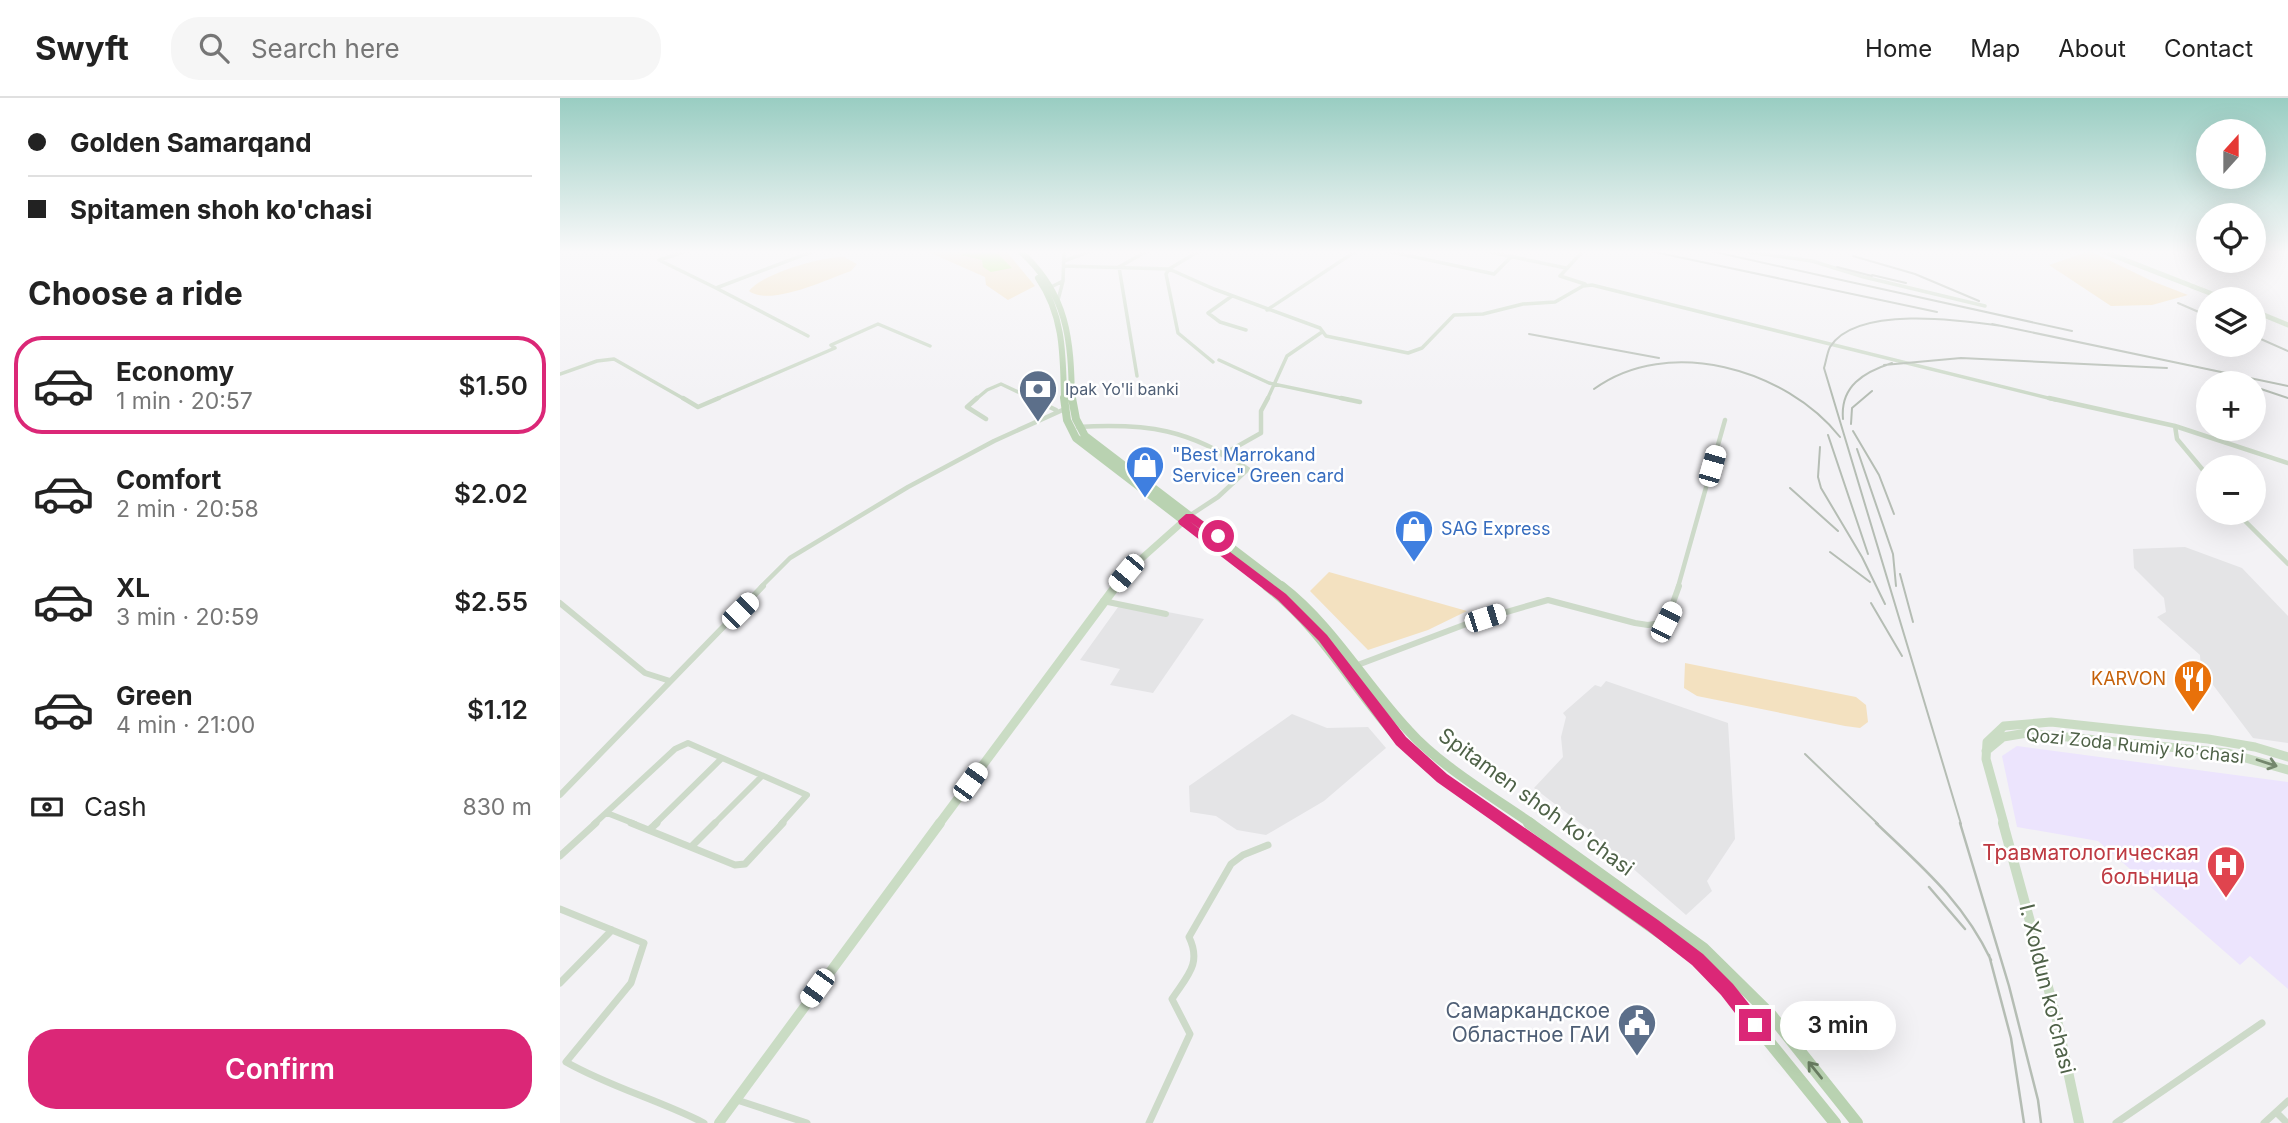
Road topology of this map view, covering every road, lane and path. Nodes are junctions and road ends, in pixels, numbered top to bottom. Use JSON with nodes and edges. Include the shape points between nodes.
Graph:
{"nodes":[{"id":1,"x":737,"y":299,"type":"edge"},
{"id":2,"x":1052,"y":299,"type":"edge"},
{"id":3,"x":1124,"y":299,"type":"edge"},
{"id":4,"x":1169,"y":299,"type":"edge"},
{"id":5,"x":1228,"y":299,"type":"edge"},
{"id":6,"x":1239,"y":299,"type":"edge"},
{"id":7,"x":1285,"y":299,"type":"edge"},
{"id":8,"x":1561,"y":299,"type":"edge"},
{"id":9,"x":1644,"y":299,"type":"edge"},
{"id":10,"x":1955,"y":299,"type":"edge"},
{"id":11,"x":1058,"y":300,"type":"edge"},
{"id":12,"x":1985,"y":306,"type":"dead end"},
{"id":13,"x":1267,"y":310,"type":"junction"},
{"id":14,"x":2266,"y":316,"type":"edge"},
{"id":15,"x":2288,"y":325,"type":"edge"},
{"id":16,"x":1246,"y":330,"type":"dead end"},
{"id":17,"x":1322,"y":332,"type":"junction"},
{"id":18,"x":808,"y":336,"type":"dead end"},
{"id":19,"x":930,"y":346,"type":"dead end"},
{"id":20,"x":1216,"y":361,"type":"joint"},
{"id":21,"x":560,"y":374,"type":"edge"},
{"id":22,"x":1136,"y":376,"type":"dead end"},
{"id":23,"x":1277,"y":383,"type":"junction"},
{"id":24,"x":1360,"y":402,"type":"dead end"},
{"id":25,"x":1073,"y":406,"type":"junction"},
{"id":26,"x":1060,"y":409,"type":"junction"},
{"id":27,"x":986,"y":419,"type":"dead end"},
{"id":28,"x":1725,"y":420,"type":"dead end"},
{"id":29,"x":2175,"y":426,"type":"junction"},
{"id":30,"x":1078,"y":427,"type":"junction"},
{"id":31,"x":1222,"y":455,"type":"junction"},
{"id":32,"x":2196,"y":461,"type":"edge"},
{"id":33,"x":2288,"y":463,"type":"edge"},
{"id":34,"x":1186,"y":519,"type":"junction"},
{"id":35,"x":2250,"y":525,"type":"edge"},
{"id":36,"x":2288,"y":564,"type":"edge"},
{"id":37,"x":1104,"y":601,"type":"junction"},
{"id":38,"x":560,"y":603,"type":"edge"},
{"id":39,"x":1166,"y":614,"type":"dead end"},
{"id":40,"x":1355,"y":666,"type":"junction"},
{"id":41,"x":670,"y":681,"type":"junction"},
{"id":42,"x":1986,"y":751,"type":"junction"},
{"id":43,"x":2288,"y":757,"type":"edge"},
{"id":44,"x":721,"y":758,"type":"junction"},
{"id":45,"x":2288,"y":770,"type":"edge"},
{"id":46,"x":761,"y":777,"type":"junction"},
{"id":47,"x":560,"y":795,"type":"edge"},
{"id":48,"x":607,"y":813,"type":"junction"},
{"id":49,"x":649,"y":830,"type":"junction"},
{"id":50,"x":1268,"y":845,"type":"dead end"},
{"id":51,"x":691,"y":847,"type":"junction"},
{"id":52,"x":560,"y":856,"type":"edge"},
{"id":53,"x":564,"y":911,"type":"edge"},
{"id":54,"x":560,"y":920,"type":"edge"},
{"id":55,"x":612,"y":930,"type":"junction"},
{"id":56,"x":560,"y":983,"type":"edge"},
{"id":57,"x":2262,"y":1023,"type":"dead end"},
{"id":58,"x":563,"y":1065,"type":"edge"},
{"id":59,"x":737,"y":1100,"type":"junction"},
{"id":60,"x":2288,"y":1101,"type":"edge"},
{"id":61,"x":2276,"y":1112,"type":"junction"},
{"id":62,"x":704,"y":1123,"type":"edge"},
{"id":63,"x":719,"y":1123,"type":"edge"},
{"id":64,"x":807,"y":1123,"type":"edge"},
{"id":65,"x":1149,"y":1123,"type":"edge"},
{"id":66,"x":1835,"y":1123,"type":"edge"},
{"id":67,"x":1857,"y":1123,"type":"edge"},
{"id":68,"x":2079,"y":1123,"type":"edge"},
{"id":69,"x":2116,"y":1123,"type":"edge"},
{"id":70,"x":2264,"y":1123,"type":"edge"},
{"id":71,"x":2287,"y":1123,"type":"edge"}],
"edges":[{"from":1,"to":18,"type":"street"},
{"from":2,"to":26,"type":"main road","via":[[1062,337]]},
{"from":3,"to":22,"type":"street"},
{"from":4,"to":20,"type":"street","via":[[1178,333]]},
{"from":5,"to":16,"type":"street","via":[[1208,313]]},
{"from":6,"to":13,"type":"street"},
{"from":7,"to":13,"type":"street"},
{"from":8,"to":17,"type":"street","via":[[1454,315],[1422,348],[1408,353]]},
{"from":9,"to":29,"type":"street"},
{"from":10,"to":12,"type":"street"},
{"from":11,"to":25,"type":"main road","via":[[1068,336]]},
{"from":13,"to":17,"type":"street"},
{"from":14,"to":15,"type":"street"},
{"from":17,"to":23,"type":"street","via":[[1287,356]]},
{"from":19,"to":21,"type":"street","via":[[878,324],[831,345],[835,348],[698,407],[614,359]]},
{"from":20,"to":23,"type":"street"},
{"from":23,"to":24,"type":"street"},
{"from":23,"to":31,"type":"street","via":[[1261,411],[1261,433]]},
{"from":25,"to":26,"type":"street"},
{"from":25,"to":30,"type":"main road"},
{"from":26,"to":27,"type":"street","via":[[1001,384],[967,407]]},
{"from":26,"to":34,"type":"main road","via":[[1084,445]]},
{"from":26,"to":41,"type":"street","via":[[908,487],[790,558]]},
{"from":28,"to":40,"type":"street","via":[[1666,622],[1635,623],[1548,600],[1469,623]]},
{"from":29,"to":32,"type":"street","via":[[2178,439]]},
{"from":29,"to":33,"type":"street"},
{"from":30,"to":31,"type":"street","via":[[1175,431]]},
{"from":30,"to":34,"type":"main road"},
{"from":31,"to":34,"type":"street","via":[[1248,471]]},
{"from":34,"to":37,"type":"street","via":[[1132,567]]},
{"from":34,"to":40,"type":"main road","name":"Spitamen shoh ko'chasi","via":[[1293,595]]},
{"from":34,"to":66,"type":"main road","name":"Spitamen shoh ko'chasi","via":[[1282,597],[1323,638],[1401,741],[1442,778],[1697,959]]},
{"from":35,"to":36,"type":"street"},
{"from":37,"to":39,"type":"street"},
{"from":37,"to":59,"type":"street"},
{"from":38,"to":41,"type":"street","via":[[645,673]]},
{"from":67,"to":40,"type":"main road","name":"Spitamen shoh ko'chasi","one_way":true,"via":[[1771,1015],[1703,948],[1440,758],[1409,732]]},
{"from":41,"to":47,"type":"street"},
{"from":42,"to":43,"type":"street","name":"Qozi Zoda Rumiy ko'chasi","via":[[1992,735],[2011,725],[2051,722],[2208,739]]},
{"from":42,"to":45,"type":"street","name":"Qozi Zoda Rumiy ko'chasi","one_way":true,"via":[[2003,737],[2027,733],[2228,752]]},
{"from":42,"to":68,"type":"street","name":"I. Xoldun ko'chasi","via":[[2057,1020]]},
{"from":44,"to":46,"type":"street"},
{"from":44,"to":48,"type":"street","via":[[688,743],[681,745]]},
{"from":44,"to":49,"type":"street"},
{"from":46,"to":51,"type":"street"},
{"from":46,"to":51,"type":"street","via":[[807,795],[754,856],[745,864],[735,864]]},
{"from":48,"to":49,"type":"street"},
{"from":48,"to":52,"type":"street"},
{"from":49,"to":51,"type":"street"},
{"from":50,"to":65,"type":"street","via":[[1231,864],[1189,937],[1196,952],[1192,967],[1172,999],[1190,1034]]},
{"from":53,"to":54,"type":"street"},
{"from":53,"to":55,"type":"street"},
{"from":55,"to":56,"type":"street"},
{"from":55,"to":58,"type":"street","via":[[644,943],[637,970]]},
{"from":57,"to":69,"type":"street"},
{"from":58,"to":62,"type":"street"},
{"from":59,"to":63,"type":"street"},
{"from":59,"to":64,"type":"street"},
{"from":60,"to":61,"type":"street"},
{"from":61,"to":70,"type":"street"},
{"from":61,"to":71,"type":"street"}]}
